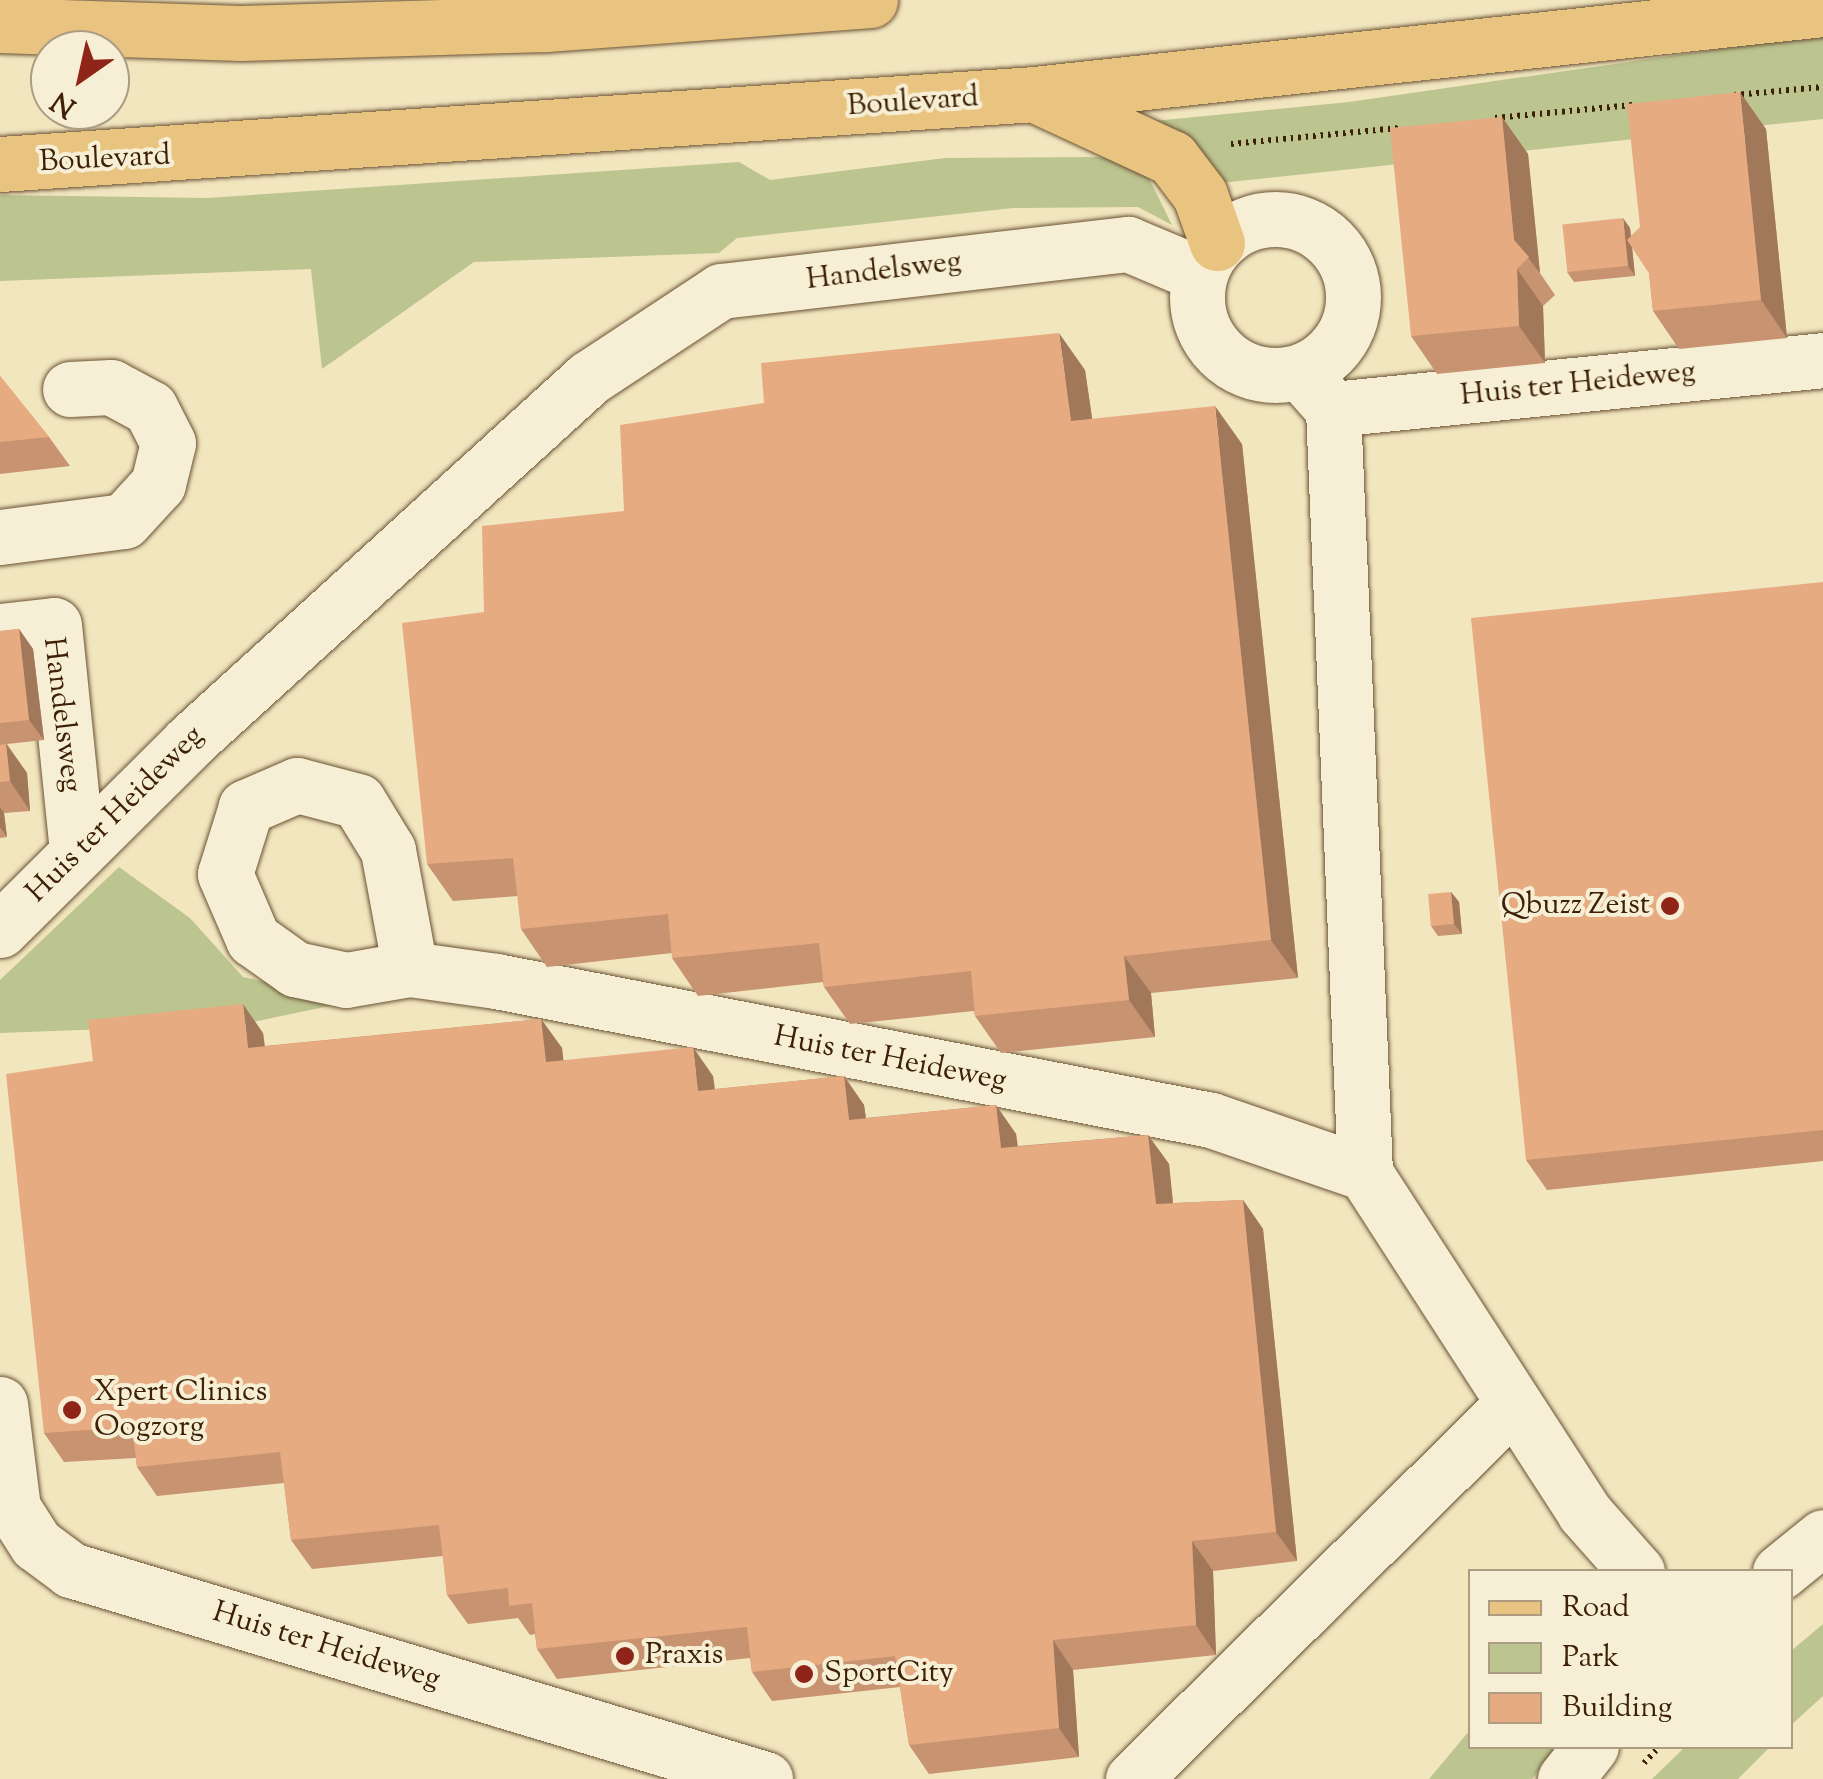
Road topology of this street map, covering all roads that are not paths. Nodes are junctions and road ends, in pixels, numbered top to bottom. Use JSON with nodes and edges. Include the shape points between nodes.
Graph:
{"nodes":[{"id":1,"x":115,"y":0,"type":"edge"},
{"id":2,"x":870,"y":0,"type":"edge"},
{"id":3,"x":1823,"y":8,"type":"edge"},
{"id":4,"x":0,"y":25,"type":"edge"},
{"id":5,"x":241,"y":33,"type":"junction"},
{"id":6,"x":1034,"y":94,"type":"junction"},
{"id":7,"x":0,"y":164,"type":"edge"},
{"id":8,"x":1208,"y":258,"type":"junction"},
{"id":9,"x":1823,"y":360,"type":"edge"},
{"id":10,"x":589,"y":378,"type":"joint"},
{"id":11,"x":70,"y":389,"type":"dead end"},
{"id":12,"x":1317,"y":390,"type":"junction"},
{"id":13,"x":0,"y":538,"type":"edge"},
{"id":14,"x":0,"y":630,"type":"edge"},
{"id":15,"x":77,"y":854,"type":"junction"},
{"id":16,"x":19,"y":882,"type":"edge"},
{"id":17,"x":0,"y":930,"type":"edge"},
{"id":18,"x":410,"y":968,"type":"dead end"},
{"id":19,"x":1365,"y":1173,"type":"junction"},
{"id":20,"x":0,"y":1404,"type":"edge"},
{"id":21,"x":1512,"y":1405,"type":"junction"},
{"id":22,"x":1823,"y":1538,"type":"edge"},
{"id":23,"x":1634,"y":1569,"type":"edge"},
{"id":24,"x":1784,"y":1569,"type":"edge"},
{"id":25,"x":1589,"y":1749,"type":"edge"},
{"id":26,"x":711,"y":1772,"type":"edge"},
{"id":27,"x":765,"y":1779,"type":"edge"},
{"id":28,"x":1133,"y":1779,"type":"edge"},
{"id":29,"x":1565,"y":1779,"type":"edge"}],
"edges":[{"from":1,"to":5,"type":"street"},
{"from":2,"to":5,"type":"main road","via":[[546,24]]},
{"from":3,"to":6,"type":"main road","name":"Boulevard"},
{"from":4,"to":5,"type":"main road"},
{"from":6,"to":7,"type":"main road","name":"Boulevard"},
{"from":6,"to":8,"type":"main road","via":[[1172,158]]},
{"from":8,"to":10,"type":"street","name":"Handelsweg","via":[[1128,244],[721,291]]},
{"from":8,"to":12,"type":"street","via":[[1200,323],[1229,362]]},
{"from":8,"to":12,"type":"street","via":[[1262,218],[1289,219],[1333,243],[1354,291],[1351,317]]},
{"from":9,"to":12,"type":"street","name":"Huis ter Heideweg"},
{"from":10,"to":15,"type":"street","name":"Huis ter Heideweg"},
{"from":11,"to":13,"type":"street","via":[[110,388],[150,408],[168,443],[158,484],[124,521]]},
{"from":12,"to":19,"type":"street"},
{"from":14,"to":15,"type":"street","name":"Handelsweg","via":[[54,625]]},
{"from":15,"to":16,"type":"street","name":"Huis ter Heideweg"},
{"from":16,"to":17,"type":"street","name":"Huis ter Heideweg"},
{"from":18,"to":19,"type":"street","name":"Huis ter Heideweg","via":[[1211,1120]]},
{"from":19,"to":21,"type":"street"},
{"from":20,"to":26,"type":"street","name":"Huis ter Heideweg","via":[[13,1508],[36,1544],[70,1570]]},
{"from":21,"to":23,"type":"street"},
{"from":21,"to":28,"type":"street"},
{"from":22,"to":24,"type":"street"},
{"from":25,"to":29,"type":"street"},
{"from":26,"to":27,"type":"street","name":"Huis ter Heideweg"}]}
